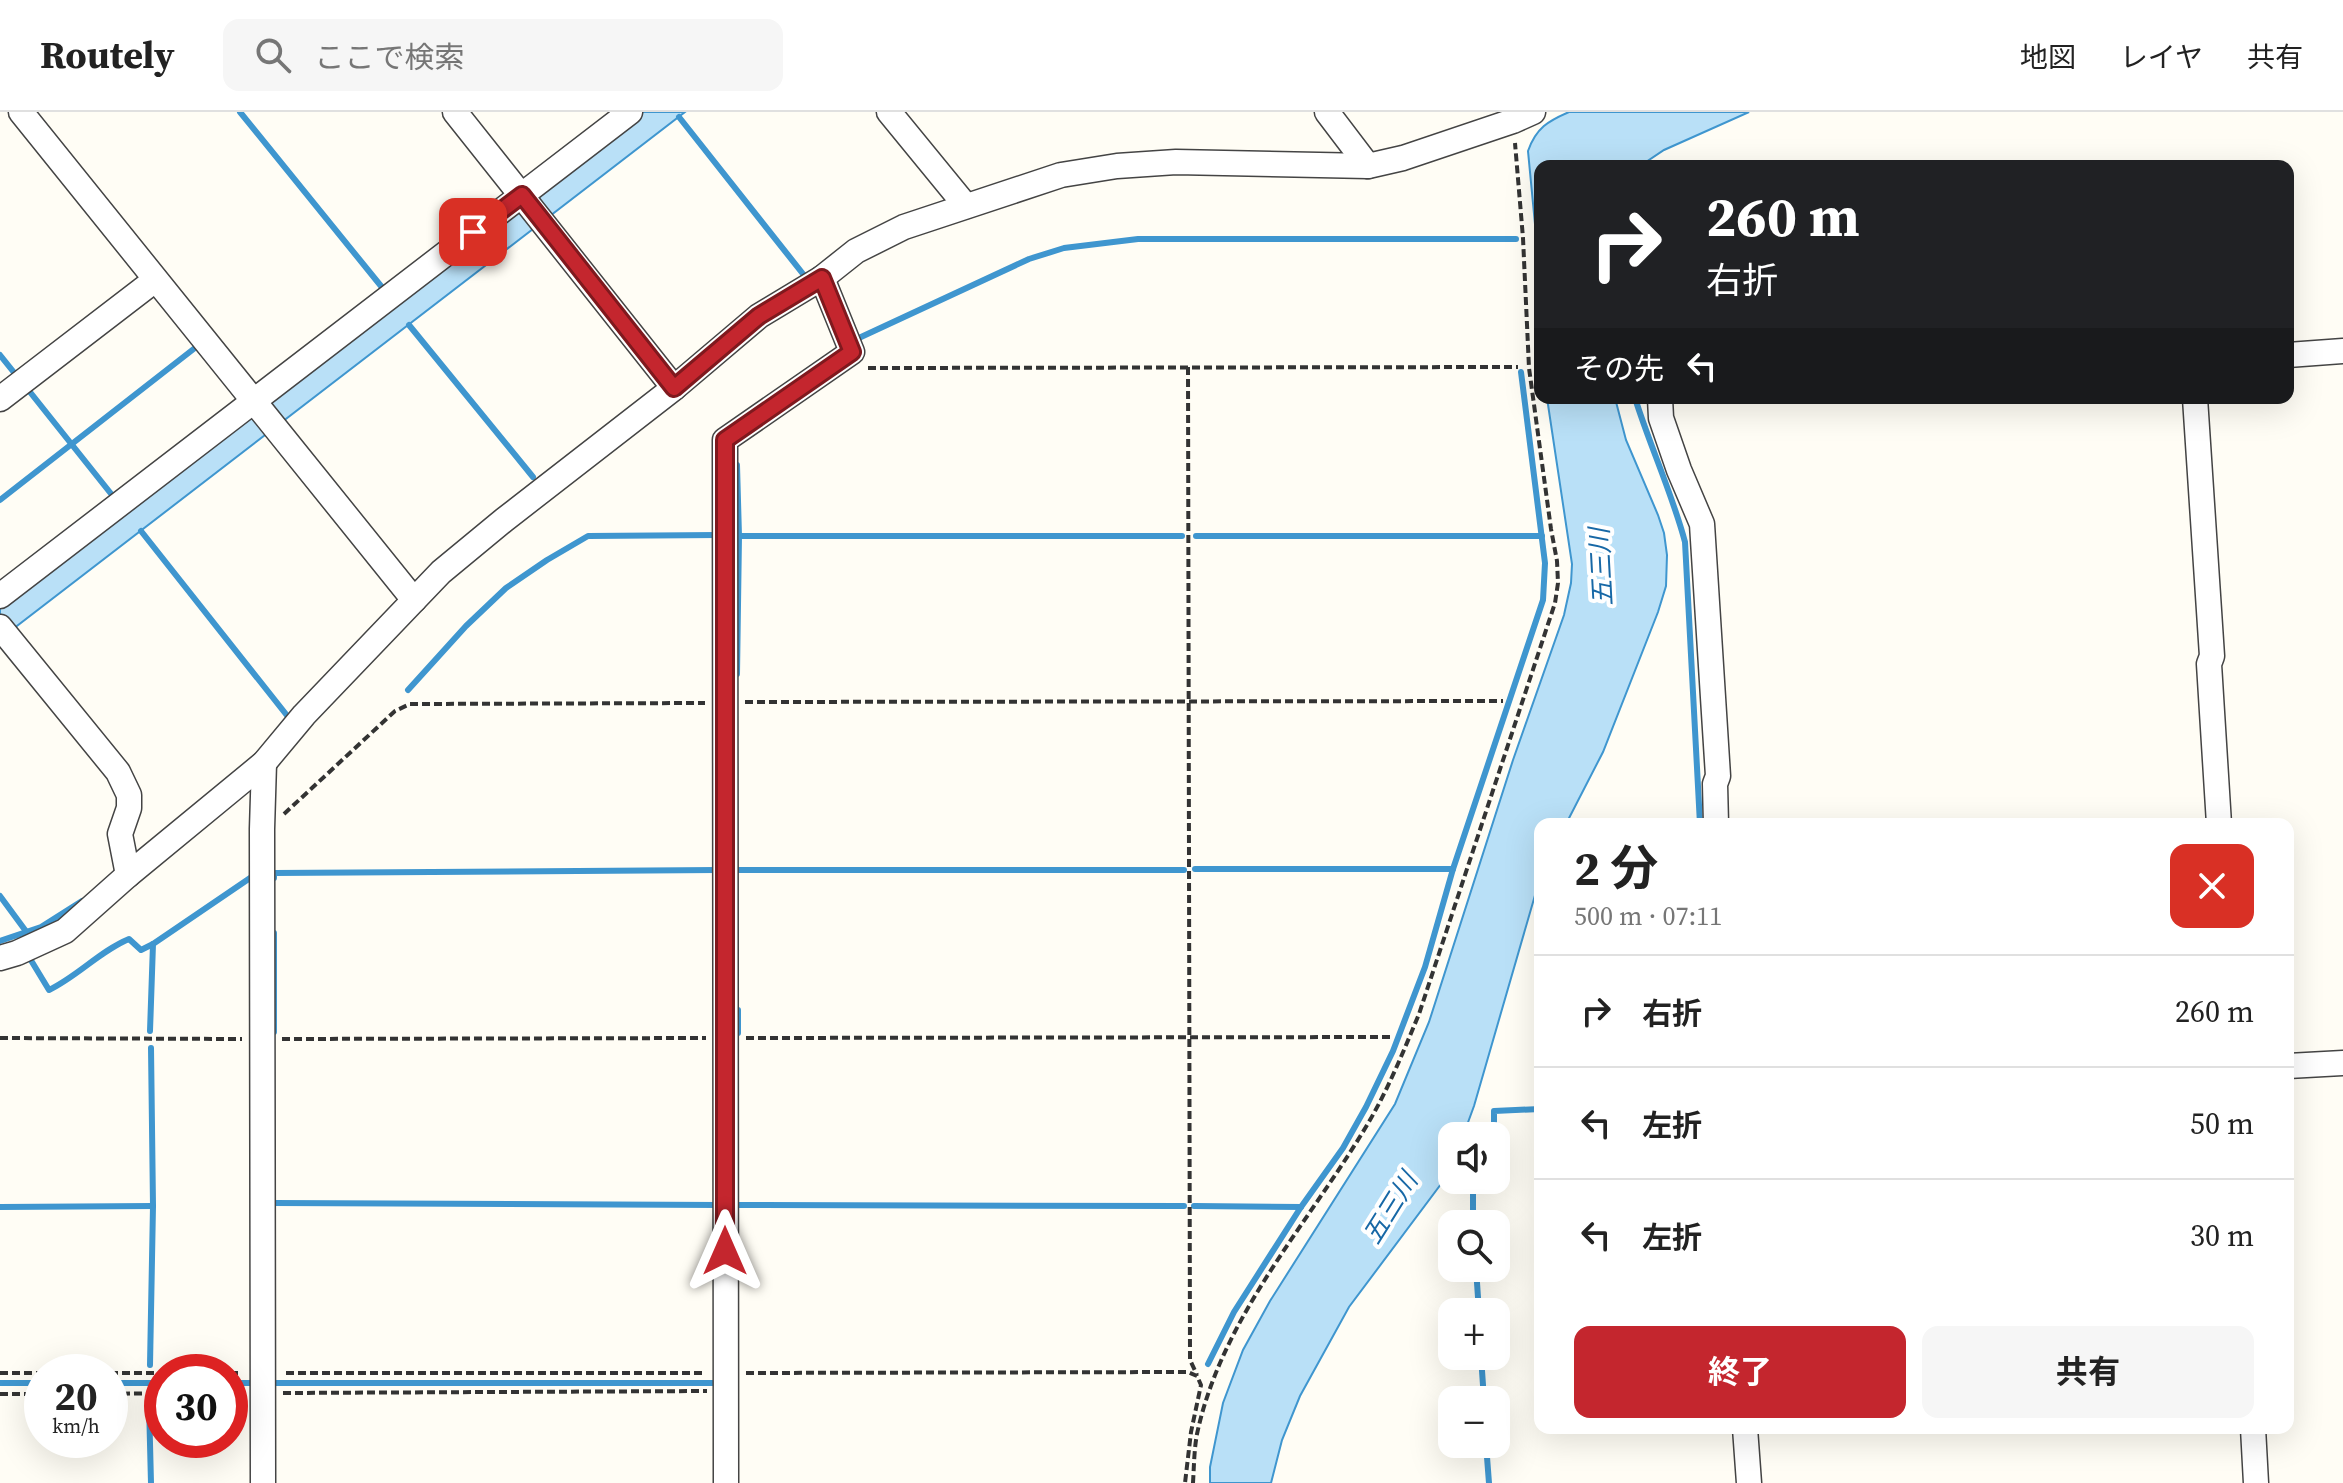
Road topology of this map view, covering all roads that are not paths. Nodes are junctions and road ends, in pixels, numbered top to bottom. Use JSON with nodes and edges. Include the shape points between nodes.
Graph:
{"nodes":[{"id":1,"x":21,"y":112,"type":"edge"},
{"id":2,"x":455,"y":112,"type":"edge"},
{"id":3,"x":630,"y":112,"type":"edge"},
{"id":4,"x":889,"y":112,"type":"edge"},
{"id":5,"x":1327,"y":112,"type":"edge"},
{"id":6,"x":1523,"y":116,"type":"edge"},
{"id":7,"x":1368,"y":166,"type":"junction"},
{"id":8,"x":522,"y":195,"type":"junction"},
{"id":9,"x":966,"y":206,"type":"junction"},
{"id":10,"x":822,"y":278,"type":"junction"},
{"id":11,"x":155,"y":280,"type":"junction"},
{"id":12,"x":2343,"y":351,"type":"edge"},
{"id":13,"x":2294,"y":355,"type":"edge"},
{"id":14,"x":674,"y":388,"type":"junction"},
{"id":15,"x":0,"y":399,"type":"edge"},
{"id":16,"x":255,"y":402,"type":"junction"},
{"id":17,"x":1660,"y":404,"type":"edge"},
{"id":18,"x":2195,"y":404,"type":"edge"},
{"id":19,"x":0,"y":596,"type":"edge"},
{"id":20,"x":414,"y":600,"type":"junction"},
{"id":21,"x":5,"y":633,"type":"edge"},
{"id":22,"x":264,"y":763,"type":"junction"},
{"id":23,"x":1716,"y":818,"type":"edge"},
{"id":24,"x":2219,"y":818,"type":"edge"},
{"id":25,"x":128,"y":875,"type":"junction"},
{"id":26,"x":0,"y":958,"type":"edge"},
{"id":27,"x":2343,"y":1063,"type":"edge"},
{"id":28,"x":2294,"y":1066,"type":"edge"},
{"id":29,"x":1745,"y":1434,"type":"edge"},
{"id":30,"x":2253,"y":1434,"type":"edge"},
{"id":31,"x":263,"y":1483,"type":"edge"},
{"id":32,"x":726,"y":1483,"type":"edge"},
{"id":33,"x":1749,"y":1483,"type":"edge"},
{"id":34,"x":2256,"y":1483,"type":"edge"}],
"edges":[{"from":1,"to":11,"type":"street"},
{"from":2,"to":8,"type":"street"},
{"from":3,"to":8,"type":"street"},
{"from":4,"to":9,"type":"street"},
{"from":5,"to":7,"type":"street"},
{"from":6,"to":7,"type":"street"},
{"from":7,"to":9,"type":"street","via":[[1117,166],[1061,175]]},
{"from":8,"to":14,"type":"street"},
{"from":8,"to":16,"type":"street"},
{"from":9,"to":10,"type":"street","via":[[892,233],[856,251]]},
{"from":10,"to":14,"type":"street","via":[[759,316]]},
{"from":10,"to":32,"type":"street","via":[[852,352],[725,440]]},
{"from":11,"to":15,"type":"street"},
{"from":11,"to":16,"type":"street"},
{"from":12,"to":13,"type":"street"},
{"from":14,"to":20,"type":"street","via":[[504,520]]},
{"from":16,"to":19,"type":"street"},
{"from":16,"to":20,"type":"street"},
{"from":17,"to":23,"type":"street","via":[[1679,470],[1702,524],[1718,776]]},
{"from":18,"to":24,"type":"street"},
{"from":20,"to":22,"type":"street"},
{"from":21,"to":25,"type":"street","via":[[126,785],[129,808],[120,834]]},
{"from":22,"to":25,"type":"street"},
{"from":22,"to":31,"type":"street"},
{"from":25,"to":26,"type":"street","via":[[65,931]]},
{"from":27,"to":28,"type":"street"},
{"from":29,"to":33,"type":"street"},
{"from":30,"to":34,"type":"street"}]}
